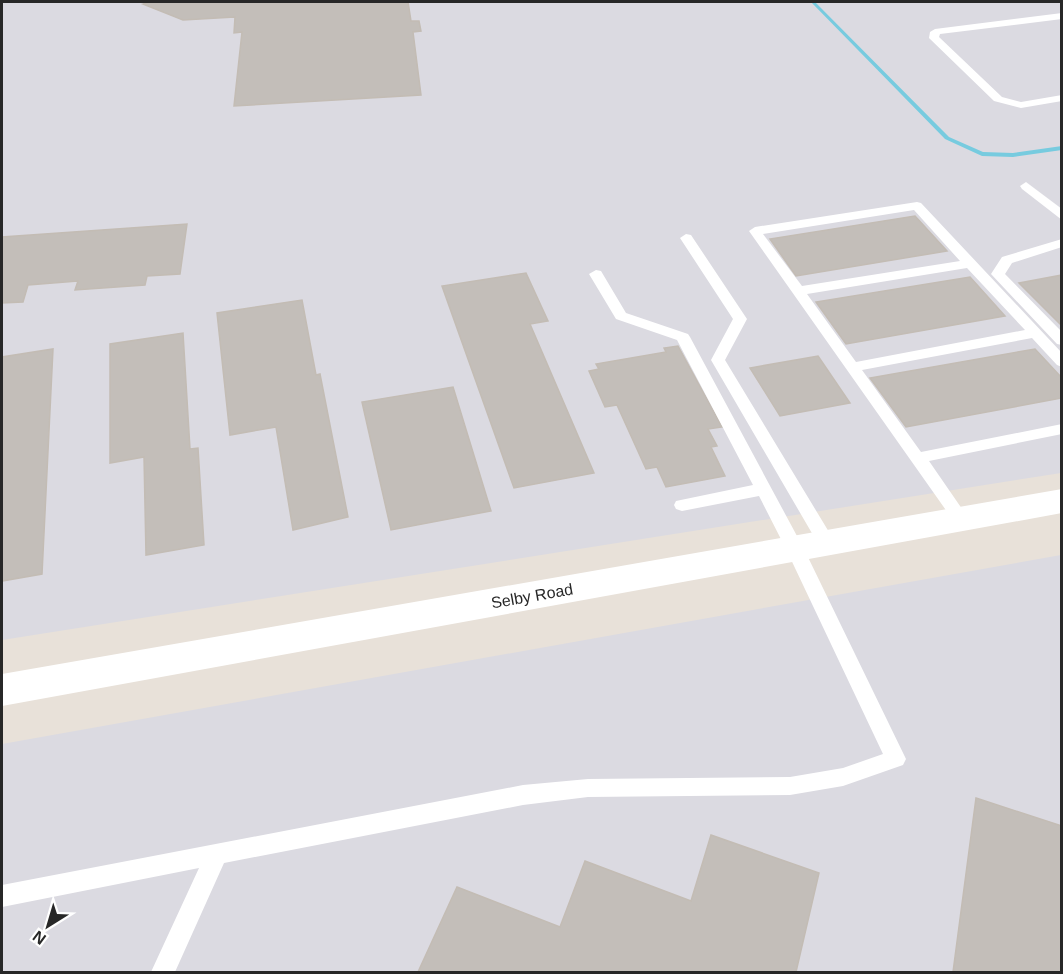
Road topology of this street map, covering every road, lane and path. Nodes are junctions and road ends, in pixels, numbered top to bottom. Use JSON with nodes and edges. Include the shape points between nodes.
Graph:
{"nodes":[{"id":1,"x":1062,"y":16,"type":"edge"},
{"id":2,"x":1062,"y":98,"type":"edge"},
{"id":3,"x":1026,"y":186,"type":"dead end"},
{"id":4,"x":1062,"y":216,"type":"edge"},
{"id":5,"x":686,"y":238,"type":"dead end"},
{"id":6,"x":1062,"y":243,"type":"edge"},
{"id":7,"x":970,"y":263,"type":"junction"},
{"id":8,"x":596,"y":274,"type":"dead end"},
{"id":9,"x":798,"y":291,"type":"junction"},
{"id":10,"x":1035,"y":333,"type":"junction"},
{"id":11,"x":1062,"y":341,"type":"edge"},
{"id":12,"x":1062,"y":362,"type":"edge"},
{"id":13,"x":853,"y":367,"type":"junction"},
{"id":14,"x":1062,"y":429,"type":"edge"},
{"id":15,"x":918,"y":458,"type":"junction"},
{"id":16,"x":764,"y":489,"type":"junction"},
{"id":17,"x":1062,"y":501,"type":"edge"},
{"id":18,"x":682,"y":505,"type":"dead end"},
{"id":19,"x":961,"y":519,"type":"junction"},
{"id":20,"x":810,"y":546,"type":"junction"},
{"id":21,"x":2,"y":690,"type":"edge"},
{"id":22,"x":217,"y":854,"type":"junction"},
{"id":23,"x":2,"y":896,"type":"edge"},
{"id":24,"x":163,"y":972,"type":"edge"}],
"edges":[{"from":1,"to":2,"type":"lane","via":[[935,32],[934,38],[1009,106]]},
{"from":3,"to":4,"type":"lane"},
{"from":5,"to":20,"type":"lane","via":[[740,319],[718,360]]},
{"from":6,"to":11,"type":"lane","via":[[1007,260],[998,274]]},
{"from":7,"to":9,"type":"lane"},
{"from":7,"to":9,"type":"lane","via":[[917,207],[755,231]]},
{"from":7,"to":10,"type":"lane"},
{"from":8,"to":16,"type":"lane","via":[[621,316],[683,337]]},
{"from":9,"to":13,"type":"lane"},
{"from":10,"to":12,"type":"lane"},
{"from":10,"to":13,"type":"lane"},
{"from":13,"to":15,"type":"lane"},
{"from":14,"to":15,"type":"lane"},
{"from":15,"to":19,"type":"lane"},
{"from":16,"to":18,"type":"lane"},
{"from":16,"to":20,"type":"lane"},
{"from":17,"to":19,"type":"street","name":"Selby Road"},
{"from":19,"to":20,"type":"street","name":"Selby Road"},
{"from":20,"to":21,"type":"street","name":"Selby Road"},
{"from":20,"to":22,"type":"lane","via":[[896,759],[843,777],[790,786],[588,788],[523,795]]},
{"from":22,"to":23,"type":"lane"},
{"from":22,"to":24,"type":"lane"}]}
